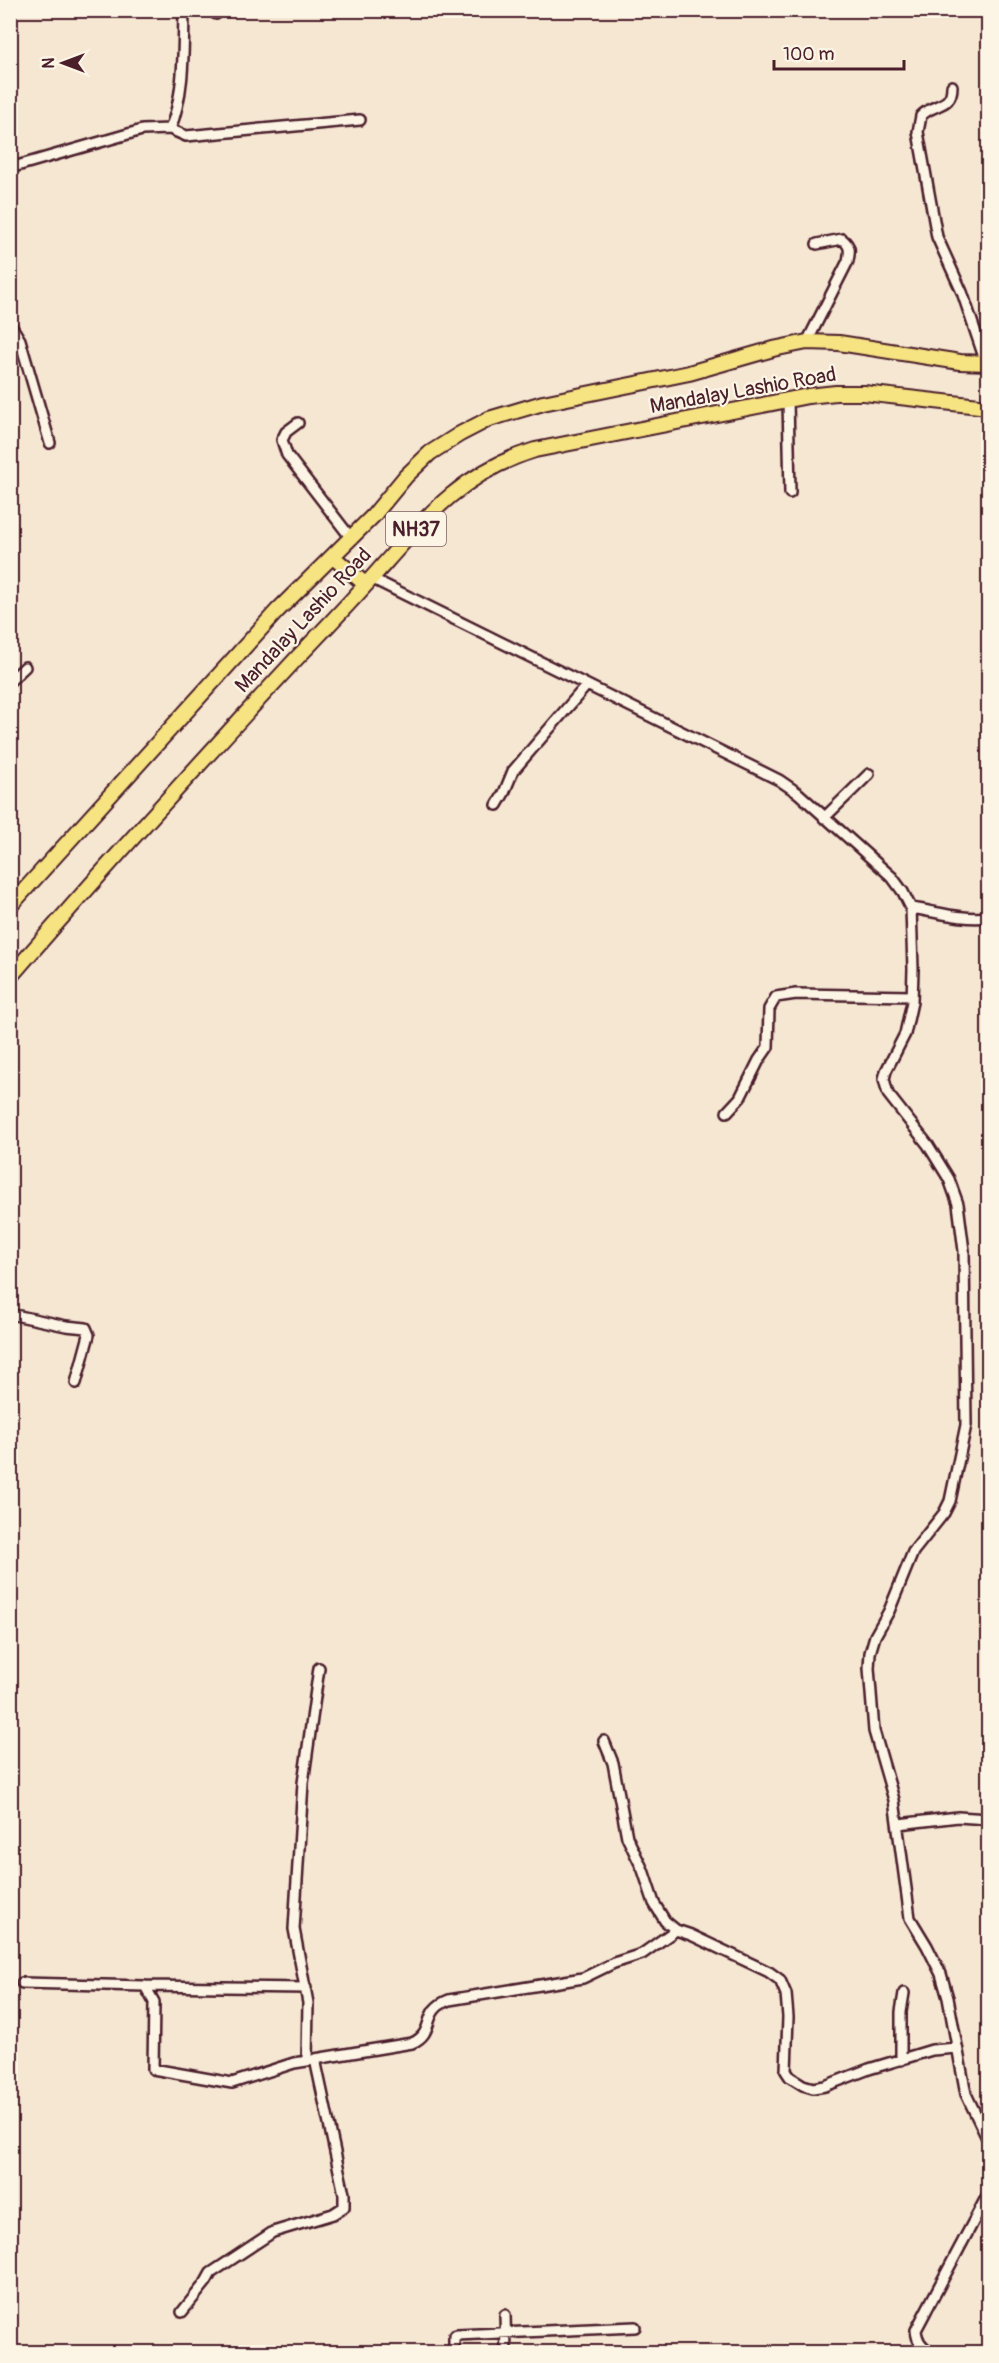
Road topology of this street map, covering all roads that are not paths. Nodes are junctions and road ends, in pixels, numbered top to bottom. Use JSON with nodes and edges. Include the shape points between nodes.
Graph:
{"nodes":[{"id":1,"x":184,"y":10,"type":"edge"},
{"id":2,"x":952,"y":86,"type":"dead end"},
{"id":3,"x":360,"y":120,"type":"dead end"},
{"id":4,"x":170,"y":129,"type":"junction"},
{"id":5,"x":10,"y":168,"type":"edge"},
{"id":6,"x":817,"y":244,"type":"dead end"},
{"id":7,"x":10,"y":324,"type":"edge"},
{"id":8,"x":807,"y":342,"type":"junction"},
{"id":9,"x":987,"y":363,"type":"edge"},
{"id":10,"x":788,"y":400,"type":"junction"},
{"id":11,"x":988,"y":407,"type":"edge"},
{"id":12,"x":297,"y":423,"type":"dead end"},
{"id":13,"x":50,"y":443,"type":"dead end"},
{"id":14,"x":790,"y":493,"type":"dead end"},
{"id":15,"x":351,"y":538,"type":"junction"},
{"id":16,"x":333,"y":557,"type":"junction"},
{"id":17,"x":368,"y":581,"type":"junction"},
{"id":18,"x":25,"y":667,"type":"dead end"},
{"id":19,"x":10,"y":681,"type":"edge"},
{"id":20,"x":586,"y":686,"type":"junction"},
{"id":21,"x":869,"y":774,"type":"dead end"},
{"id":22,"x":496,"y":805,"type":"dead end"},
{"id":23,"x":824,"y":818,"type":"junction"},
{"id":24,"x":10,"y":906,"type":"edge"},
{"id":25,"x":911,"y":908,"type":"junction"},
{"id":26,"x":988,"y":917,"type":"edge"},
{"id":27,"x":10,"y":977,"type":"edge"},
{"id":28,"x":912,"y":996,"type":"junction"},
{"id":29,"x":727,"y":1112,"type":"dead end"},
{"id":30,"x":10,"y":1314,"type":"edge"},
{"id":31,"x":76,"y":1383,"type":"dead end"},
{"id":32,"x":319,"y":1668,"type":"dead end"},
{"id":33,"x":604,"y":1741,"type":"dead end"},
{"id":34,"x":988,"y":1819,"type":"edge"},
{"id":35,"x":899,"y":1824,"type":"junction"},
{"id":36,"x":676,"y":1930,"type":"junction"},
{"id":37,"x":22,"y":1983,"type":"dead end"},
{"id":38,"x":145,"y":1986,"type":"junction"},
{"id":39,"x":306,"y":1988,"type":"junction"},
{"id":40,"x":904,"y":1993,"type":"dead end"},
{"id":41,"x":957,"y":2048,"type":"junction"},
{"id":42,"x":311,"y":2060,"type":"junction"},
{"id":43,"x":901,"y":2060,"type":"junction"},
{"id":44,"x":988,"y":2140,"type":"edge"},
{"id":45,"x":988,"y":2194,"type":"edge"},
{"id":46,"x":182,"y":2312,"type":"dead end"},
{"id":47,"x":505,"y":2315,"type":"dead end"},
{"id":48,"x":636,"y":2327,"type":"dead end"},
{"id":49,"x":506,"y":2333,"type":"junction"},
{"id":50,"x":454,"y":2352,"type":"edge"},
{"id":51,"x":507,"y":2352,"type":"edge"},
{"id":52,"x":930,"y":2352,"type":"edge"}],
"edges":[{"from":1,"to":4,"type":"street","via":[[177,114]]},
{"from":2,"to":9,"type":"street","via":[[946,103],[921,116],[918,132],[937,237]]},
{"from":3,"to":4,"type":"street","via":[[186,136]]},
{"from":4,"to":5,"type":"street","via":[[142,130]]},
{"from":6,"to":8,"type":"street","via":[[842,239],[850,250]]},
{"from":7,"to":13,"type":"street","via":[[20,340]]},
{"from":8,"to":9,"type":"highway","name":"Mandalay Lashio Road","number":"NH37"},
{"from":8,"to":15,"type":"highway","name":"Mandalay Lashio Road","number":"NH37","via":[[489,419],[430,453]]},
{"from":10,"to":11,"type":"highway","name":"Mandalay Lashio Road","number":"NH37","via":[[864,393]]},
{"from":10,"to":14,"type":"street"},
{"from":10,"to":17,"type":"highway","name":"Mandalay Lashio Road","number":"NH37","via":[[512,457],[480,474],[434,510]]},
{"from":12,"to":15,"type":"street","via":[[282,440],[287,454]]},
{"from":15,"to":16,"type":"highway","name":"Mandalay Lashio Road","number":"NH37"},
{"from":16,"to":17,"type":"highway"},
{"from":16,"to":24,"type":"highway","name":"Mandalay Lashio Road","number":"NH37","via":[[277,611]]},
{"from":17,"to":20,"type":"street"},
{"from":17,"to":27,"type":"highway","name":"Mandalay Lashio Road","number":"NH37"},
{"from":18,"to":19,"type":"street"},
{"from":20,"to":22,"type":"street","via":[[513,771]]},
{"from":20,"to":23,"type":"street","via":[[779,780]]},
{"from":21,"to":23,"type":"street"},
{"from":23,"to":25,"type":"street","via":[[892,877]]},
{"from":25,"to":26,"type":"street","via":[[972,919]]},
{"from":25,"to":28,"type":"street"},
{"from":28,"to":29,"type":"street","via":[[776,997],[769,1009],[768,1047],[740,1098]]},
{"from":28,"to":35,"type":"street","via":[[905,1034],[886,1071],[885,1087],[928,1145],[949,1179],[958,1204],[964,1251],[966,1425],[950,1501],[913,1552],[870,1653],[874,1731]]},
{"from":30,"to":31,"type":"street","via":[[86,1328],[89,1335]]},
{"from":32,"to":39,"type":"street","via":[[303,1783],[294,1929]]},
{"from":33,"to":36,"type":"street","via":[[613,1763],[631,1847],[654,1903],[665,1922]]},
{"from":34,"to":35,"type":"street","via":[[958,1817]]},
{"from":35,"to":41,"type":"street","via":[[910,1918],[941,1974]]},
{"from":36,"to":42,"type":"street","via":[[642,1954],[584,1978],[440,2004],[433,2010],[425,2034],[412,2043]]},
{"from":36,"to":43,"type":"street","via":[[780,1980],[788,2017],[786,2071],[803,2085],[825,2086]]},
{"from":37,"to":38,"type":"street"},
{"from":38,"to":39,"type":"street"},
{"from":38,"to":42,"type":"street","via":[[154,2002],[153,2069],[232,2083]]},
{"from":39,"to":42,"type":"street"},
{"from":40,"to":43,"type":"street"},
{"from":41,"to":43,"type":"street","via":[[932,2050]]},
{"from":41,"to":44,"type":"street","via":[[966,2094]]},
{"from":42,"to":46,"type":"street","via":[[344,2207],[273,2232],[211,2273]]},
{"from":45,"to":52,"type":"street","via":[[916,2330],[920,2344]]},
{"from":47,"to":49,"type":"street"},
{"from":48,"to":49,"type":"street"},
{"from":49,"to":50,"type":"street","via":[[454,2336]]},
{"from":49,"to":51,"type":"street"}]}
